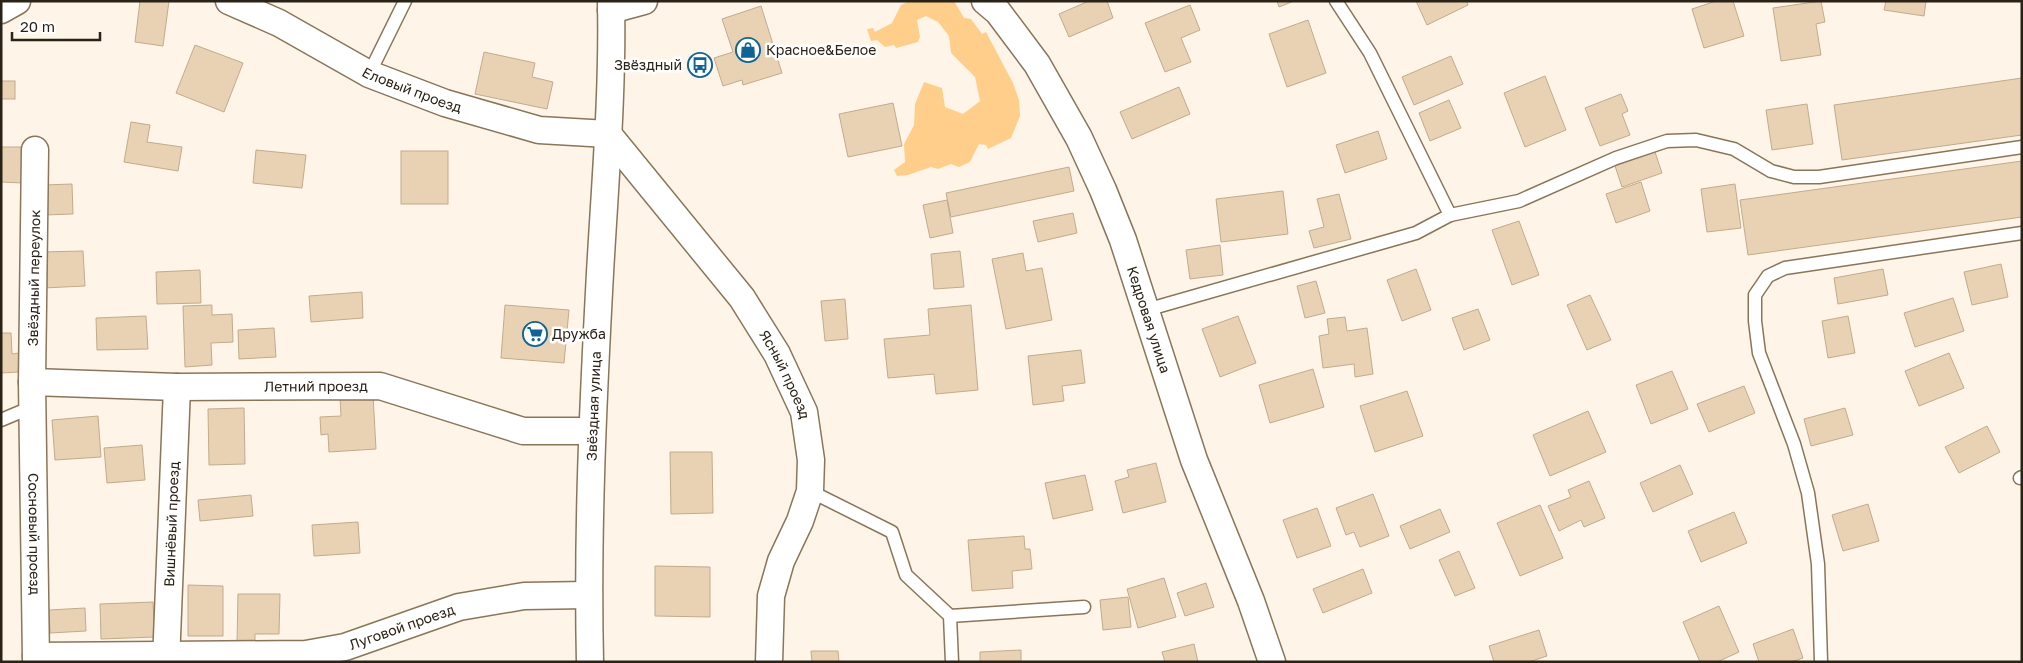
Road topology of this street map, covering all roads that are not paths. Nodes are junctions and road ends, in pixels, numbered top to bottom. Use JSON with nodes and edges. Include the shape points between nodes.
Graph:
{"nodes":[{"id":1,"x":17,"y":1,"type":"edge"},
{"id":2,"x":229,"y":1,"type":"edge"},
{"id":3,"x":405,"y":1,"type":"edge"},
{"id":4,"x":644,"y":1,"type":"edge"},
{"id":5,"x":984,"y":1,"type":"edge"},
{"id":6,"x":1336,"y":1,"type":"edge"},
{"id":7,"x":611,"y":6,"type":"edge"},
{"id":8,"x":1,"y":10,"type":"edge"},
{"id":9,"x":369,"y":74,"type":"junction"},
{"id":10,"x":608,"y":134,"type":"junction"},
{"id":11,"x":2022,"y":147,"type":"edge"},
{"id":12,"x":35,"y":150,"type":"dead end"},
{"id":13,"x":1450,"y":215,"type":"junction"},
{"id":14,"x":2022,"y":233,"type":"edge"},
{"id":15,"x":1146,"y":310,"type":"junction"},
{"id":16,"x":177,"y":387,"type":"junction"},
{"id":17,"x":32,"y":395,"type":"junction"},
{"id":18,"x":1,"y":420,"type":"edge"},
{"id":19,"x":591,"y":431,"type":"junction"},
{"id":20,"x":810,"y":491,"type":"junction"},
{"id":21,"x":588,"y":595,"type":"junction"},
{"id":22,"x":1084,"y":607,"type":"dead end"},
{"id":23,"x":950,"y":616,"type":"junction"},
{"id":24,"x":166,"y":658,"type":"edge"},
{"id":25,"x":36,"y":659,"type":"edge"},
{"id":26,"x":590,"y":662,"type":"edge"},
{"id":27,"x":769,"y":662,"type":"edge"},
{"id":28,"x":952,"y":662,"type":"edge"},
{"id":29,"x":1272,"y":662,"type":"edge"},
{"id":30,"x":1821,"y":662,"type":"edge"}],
"edges":[{"from":1,"to":8,"type":"street"},
{"from":2,"to":9,"type":"street","name":"Еловый проезд","via":[[279,23]]},
{"from":3,"to":9,"type":"lane"},
{"from":4,"to":7,"type":"street"},
{"from":5,"to":15,"type":"street","name":"Кедровая улица","via":[[998,12],[1037,64],[1079,138],[1120,232]]},
{"from":6,"to":13,"type":"lane","via":[[1370,53]]},
{"from":7,"to":10,"type":"street","name":"Звёздная улица"},
{"from":9,"to":10,"type":"street","name":"Еловый проезд","via":[[445,103],[539,130]]},
{"from":10,"to":19,"type":"street","name":"Звёздная улица"},
{"from":10,"to":20,"type":"street","name":"Ясный проезд","via":[[742,298],[777,354],[804,412],[811,460]]},
{"from":11,"to":13,"type":"lane","via":[[1818,177],[1794,177],[1772,171],[1734,149],[1696,140],[1667,141],[1616,158],[1519,200]]},
{"from":12,"to":17,"type":"street","name":"Звёздный переулок"},
{"from":13,"to":15,"type":"lane","via":[[1416,233]]},
{"from":14,"to":30,"type":"lane","via":[[1785,268],[1768,276],[1755,295],[1759,353],[1794,444],[1808,493],[1818,564]]},
{"from":15,"to":29,"type":"street","name":"Кедровая улица","via":[[1194,460]]},
{"from":16,"to":17,"type":"street","name":"Летний проезд"},
{"from":16,"to":19,"type":"street","name":"Летний проезд","via":[[380,386],[523,430]]},
{"from":16,"to":24,"type":"street","name":"Вишнёвый проезд"},
{"from":17,"to":18,"type":"lane"},
{"from":17,"to":25,"type":"street","name":"Сосновый проезд"},
{"from":19,"to":21,"type":"street","name":"Звёздная улица"},
{"from":20,"to":23,"type":"lane","via":[[892,532],[906,575]]},
{"from":20,"to":27,"type":"street","name":"Ясный проезд","via":[[781,561],[771,596]]},
{"from":21,"to":24,"type":"street","name":"Луговой проезд","via":[[524,596],[459,608],[345,647],[306,654]]},
{"from":21,"to":26,"type":"street","name":"Звёздная улица"},
{"from":22,"to":23,"type":"lane"},
{"from":23,"to":28,"type":"lane"},
{"from":24,"to":25,"type":"street","name":"Луговой проезд"}]}
